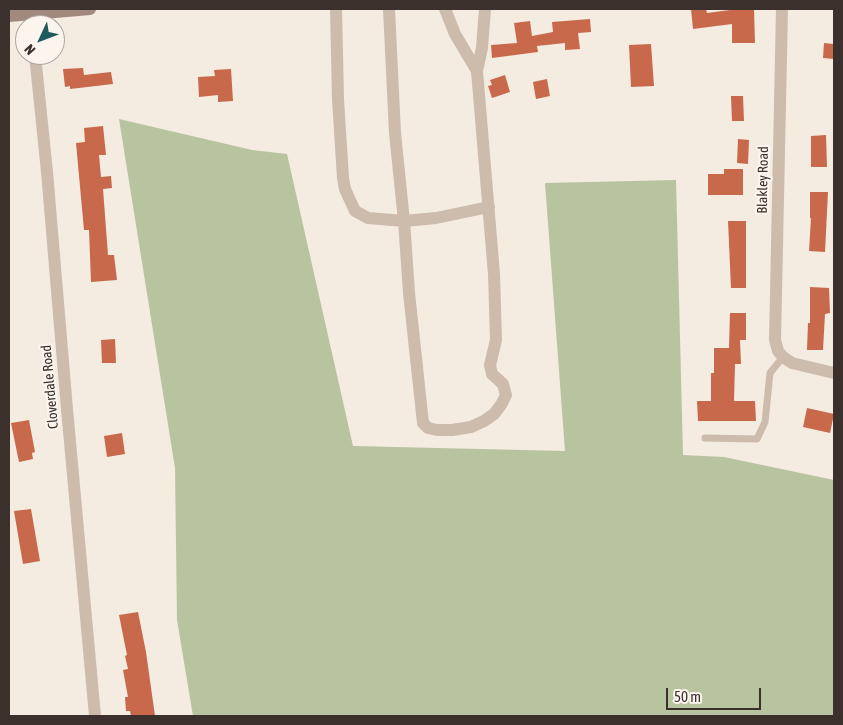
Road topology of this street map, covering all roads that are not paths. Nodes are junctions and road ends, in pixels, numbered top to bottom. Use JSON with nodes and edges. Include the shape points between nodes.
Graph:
{"nodes":[{"id":1,"x":90,"y":9,"type":"edge"},
{"id":2,"x":336,"y":9,"type":"edge"},
{"id":3,"x":389,"y":9,"type":"edge"},
{"id":4,"x":445,"y":9,"type":"edge"},
{"id":5,"x":485,"y":9,"type":"edge"},
{"id":6,"x":782,"y":9,"type":"edge"},
{"id":7,"x":58,"y":15,"type":"edge"},
{"id":8,"x":36,"y":65,"type":"edge"},
{"id":9,"x":477,"y":71,"type":"junction"},
{"id":10,"x":489,"y":207,"type":"junction"},
{"id":11,"x":404,"y":221,"type":"junction"},
{"id":12,"x":781,"y":354,"type":"junction"},
{"id":13,"x":834,"y":373,"type":"edge"},
{"id":14,"x":705,"y":438,"type":"dead end"},
{"id":15,"x":95,"y":716,"type":"edge"}],
"edges":[{"from":1,"to":7,"type":"main road"},
{"from":2,"to":11,"type":"street","via":[[338,100],[345,189],[355,211],[368,218]]},
{"from":3,"to":11,"type":"street","via":[[395,133]]},
{"from":4,"to":9,"type":"street","via":[[455,34]]},
{"from":5,"to":9,"type":"street"},
{"from":6,"to":12,"type":"street","name":"Blakley Road","via":[[775,340]]},
{"from":8,"to":15,"type":"street","name":"Cloverdale Road"},
{"from":9,"to":10,"type":"street"},
{"from":10,"to":11,"type":"street"},
{"from":10,"to":11,"type":"street","via":[[496,318],[496,340],[490,365],[492,374],[503,384],[506,395],[498,410],[484,421],[452,430],[428,428],[422,423]]},
{"from":12,"to":13,"type":"street","via":[[797,365]]},
{"from":12,"to":14,"type":"lane","via":[[770,373],[765,422],[757,439]]}]}
